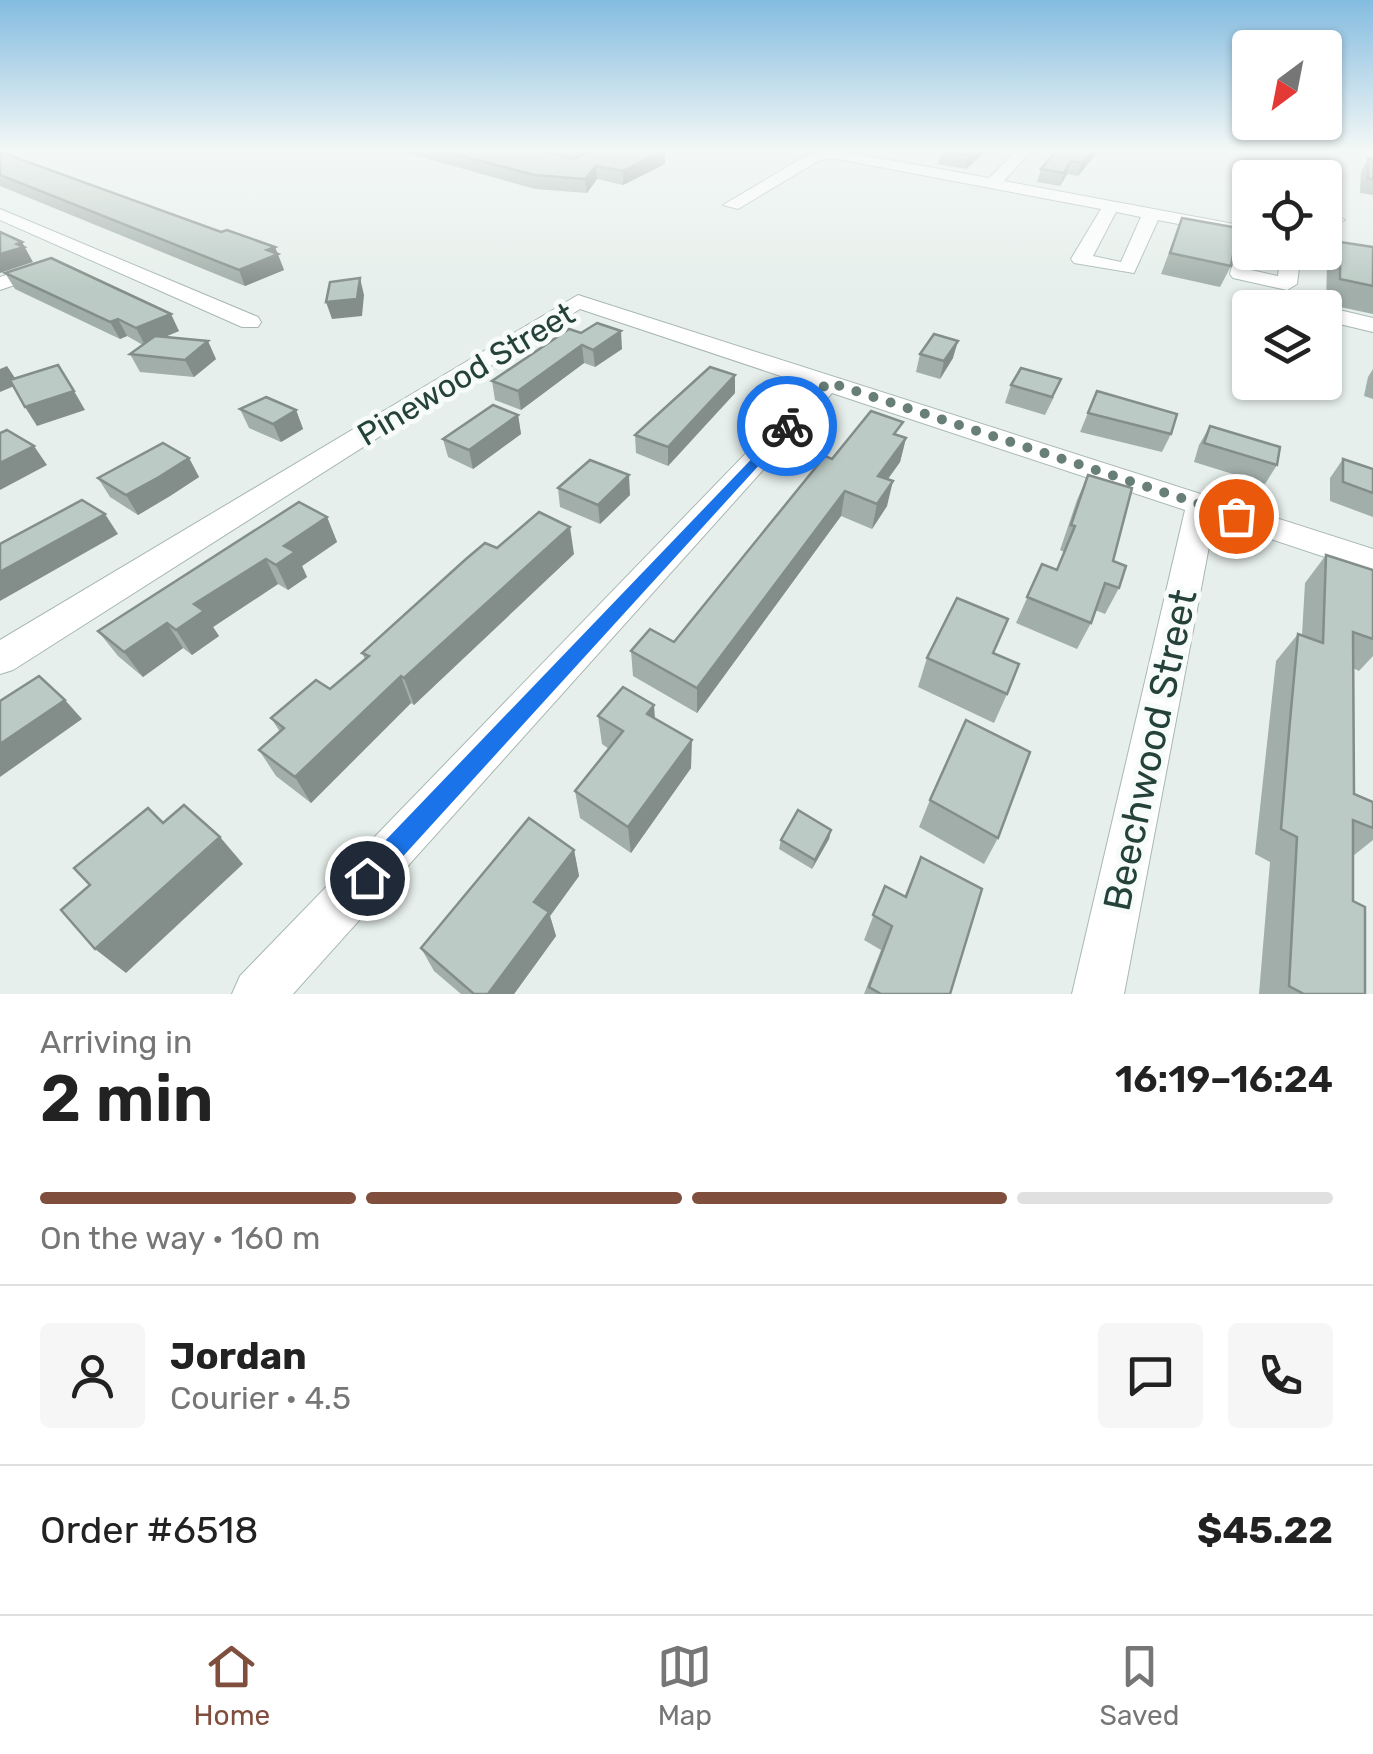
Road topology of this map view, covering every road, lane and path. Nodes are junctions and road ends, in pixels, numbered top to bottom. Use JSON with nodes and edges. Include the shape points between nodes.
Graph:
{"nodes":[{"id":1,"x":748,"y":196,"type":"edge"},
{"id":2,"x":1061,"y":196,"type":"edge"},
{"id":3,"x":732,"y":206,"type":"dead end"},
{"id":4,"x":1111,"y":206,"type":"junction"},
{"id":5,"x":1152,"y":213,"type":"junction"},
{"id":6,"x":0,"y":214,"type":"edge"},
{"id":7,"x":1232,"y":226,"type":"edge"},
{"id":8,"x":1342,"y":249,"type":"edge"},
{"id":9,"x":91,"y":253,"type":"junction"},
{"id":10,"x":1373,"y":255,"type":"edge"},
{"id":11,"x":1342,"y":259,"type":"edge"},
{"id":12,"x":1373,"y":265,"type":"edge"},
{"id":13,"x":1241,"y":270,"type":"edge"},
{"id":14,"x":1289,"y":270,"type":"edge"},
{"id":15,"x":0,"y":284,"type":"edge"},
{"id":16,"x":1342,"y":317,"type":"edge"},
{"id":17,"x":250,"y":322,"type":"dead end"},
{"id":18,"x":1373,"y":324,"type":"edge"},
{"id":19,"x":828,"y":382,"type":"junction"},
{"id":20,"x":1202,"y":506,"type":"junction"},
{"id":21,"x":1373,"y":561,"type":"edge"},
{"id":22,"x":0,"y":658,"type":"edge"},
{"id":23,"x":258,"y":994,"type":"edge"},
{"id":24,"x":1098,"y":994,"type":"edge"}],
"edges":[{"from":1,"to":3,"type":"street"},
{"from":2,"to":4,"type":"street"},
{"from":4,"to":5,"type":"street"},
{"from":4,"to":5,"type":"street","via":[[1081,259],[1127,269]]},
{"from":5,"to":7,"type":"street"},
{"from":6,"to":9,"type":"street"},
{"from":8,"to":10,"type":"street"},
{"from":9,"to":15,"type":"street"},
{"from":9,"to":17,"type":"street"},
{"from":11,"to":12,"type":"street"},
{"from":13,"to":14,"type":"street","via":[[1287,284]]},
{"from":16,"to":18,"type":"street"},
{"from":19,"to":20,"type":"street","name":"Pinewood Street"},
{"from":19,"to":22,"type":"street","name":"Pinewood Street","via":[[578,302]]},
{"from":19,"to":23,"type":"street"},
{"from":20,"to":21,"type":"street","name":"Pinewood Street"},
{"from":20,"to":24,"type":"street","name":"Beechwood Street"}]}
